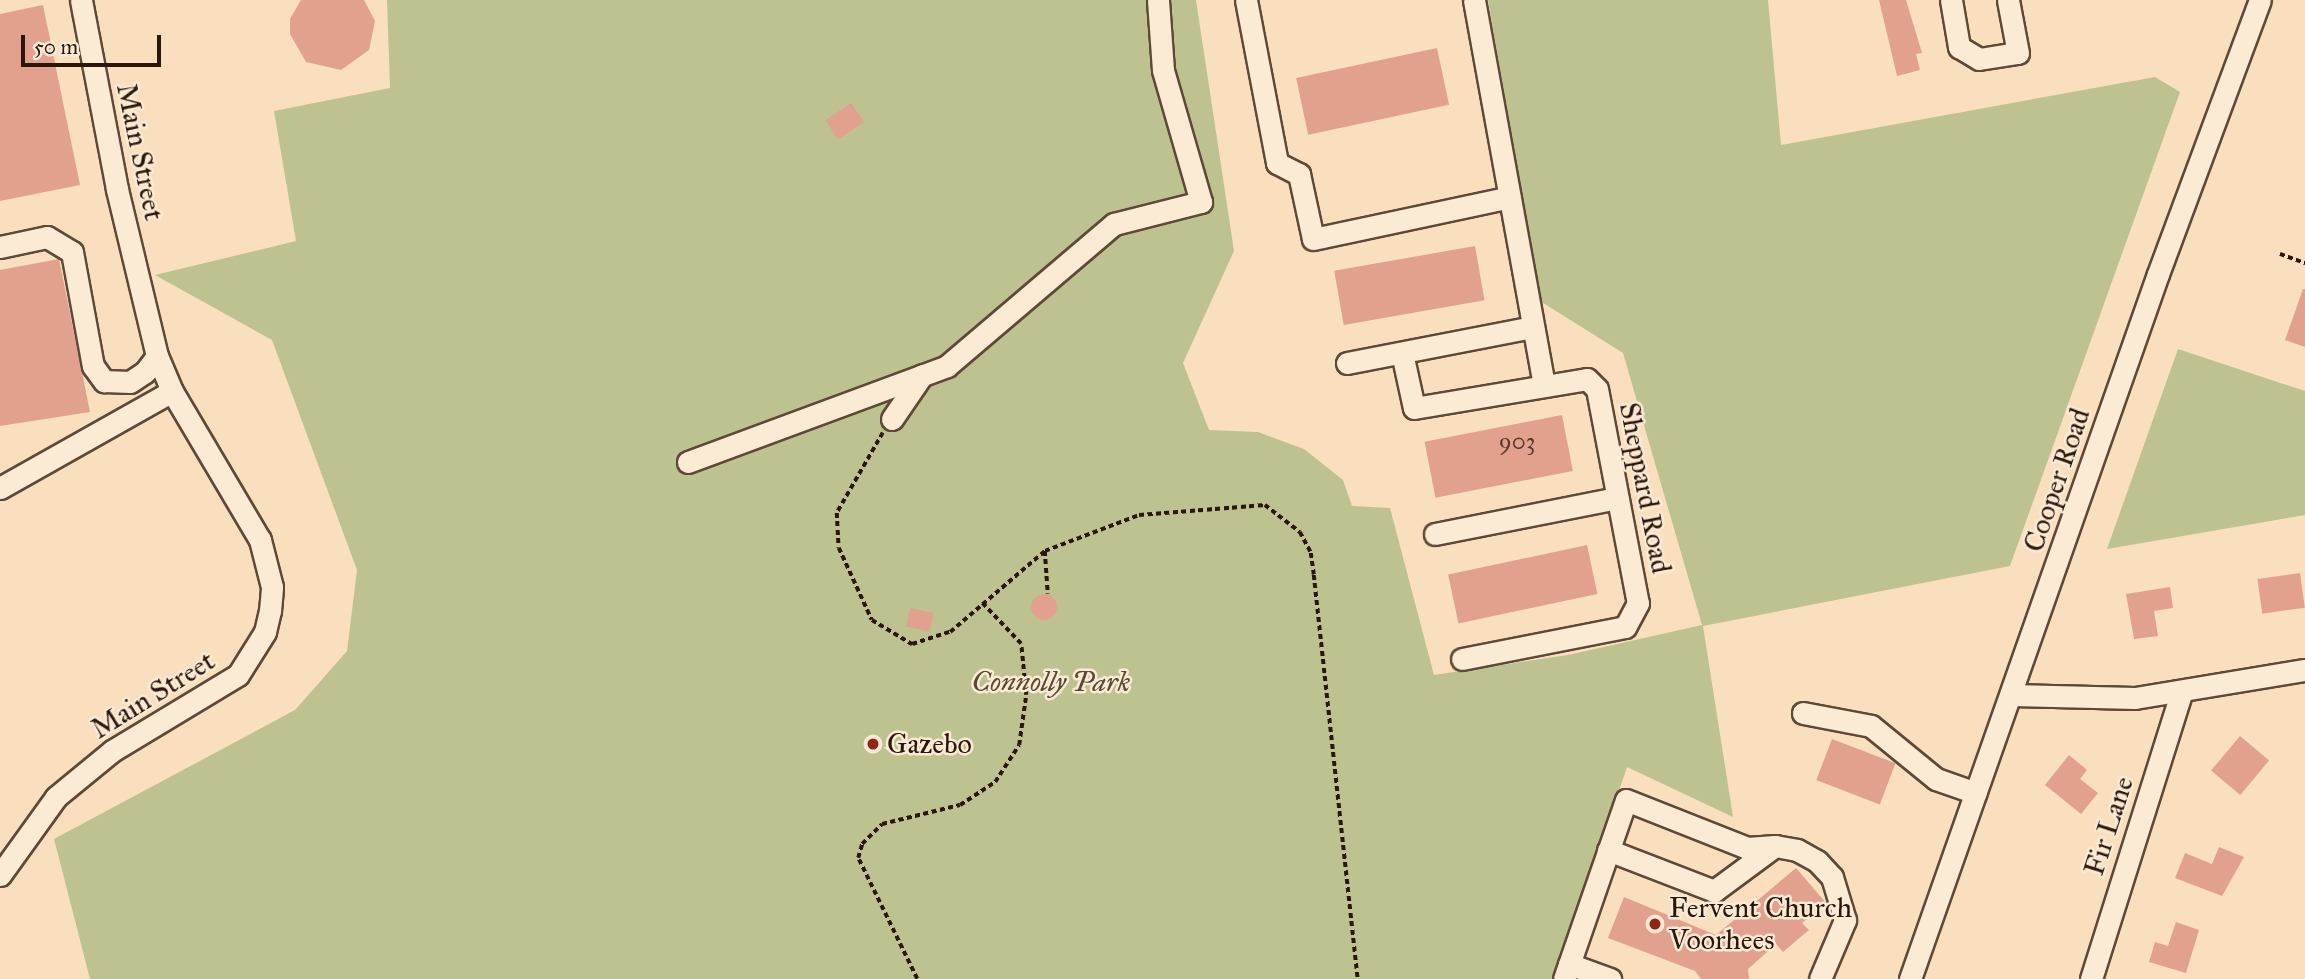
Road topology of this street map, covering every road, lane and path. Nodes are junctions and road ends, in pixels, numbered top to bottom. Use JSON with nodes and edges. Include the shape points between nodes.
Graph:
{"nodes":[{"id":1,"x":81,"y":0,"type":"edge"},
{"id":2,"x":1158,"y":0,"type":"edge"},
{"id":3,"x":1246,"y":0,"type":"edge"},
{"id":4,"x":1474,"y":0,"type":"edge"},
{"id":5,"x":1951,"y":0,"type":"edge"},
{"id":6,"x":2008,"y":0,"type":"edge"},
{"id":7,"x":2260,"y":0,"type":"edge"},
{"id":8,"x":1510,"y":197,"type":"junction"},
{"id":9,"x":0,"y":247,"type":"edge"},
{"id":10,"x":2280,"y":254,"type":"dead end"},
{"id":11,"x":2305,"y":263,"type":"edge"},
{"id":12,"x":1533,"y":327,"type":"junction"},
{"id":13,"x":1402,"y":353,"type":"junction"},
{"id":14,"x":157,"y":356,"type":"junction"},
{"id":15,"x":1347,"y":363,"type":"dead end"},
{"id":16,"x":922,"y":375,"type":"junction"},
{"id":17,"x":1544,"y":386,"type":"junction"},
{"id":18,"x":172,"y":391,"type":"junction"},
{"id":19,"x":892,"y":419,"type":"joint"},
{"id":20,"x":688,"y":462,"type":"dead end"},
{"id":21,"x":0,"y":488,"type":"edge"},
{"id":22,"x":1617,"y":498,"type":"junction"},
{"id":23,"x":1435,"y":534,"type":"dead end"},
{"id":24,"x":1045,"y":551,"type":"junction"},
{"id":25,"x":1048,"y":594,"type":"dead end"},
{"id":26,"x":980,"y":601,"type":"junction"},
{"id":27,"x":1462,"y":659,"type":"dead end"},
{"id":28,"x":2305,"y":670,"type":"edge"},
{"id":29,"x":2182,"y":691,"type":"junction"},
{"id":30,"x":2012,"y":695,"type":"junction"},
{"id":31,"x":1803,"y":713,"type":"dead end"},
{"id":32,"x":1976,"y":793,"type":"junction"},
{"id":33,"x":1775,"y":846,"type":"junction"},
{"id":34,"x":1608,"y":850,"type":"junction"},
{"id":35,"x":0,"y":875,"type":"edge"},
{"id":36,"x":1566,"y":971,"type":"edge"},
{"id":37,"x":917,"y":979,"type":"edge"},
{"id":38,"x":1358,"y":979,"type":"edge"},
{"id":39,"x":1610,"y":979,"type":"edge"},
{"id":40,"x":1819,"y":979,"type":"edge"},
{"id":41,"x":1910,"y":979,"type":"edge"},
{"id":42,"x":2091,"y":979,"type":"edge"}],
"edges":[{"from":1,"to":14,"type":"street","name":"Main Street","via":[[117,189]]},
{"from":2,"to":16,"type":"street","via":[[1163,70],[1201,202],[1114,224],[947,366]]},
{"from":3,"to":8,"type":"street","via":[[1277,163],[1299,174],[1313,239]]},
{"from":4,"to":8,"type":"street"},
{"from":5,"to":6,"type":"street","via":[[1959,45],[1965,54],[1979,60],[2018,53]]},
{"from":7,"to":30,"type":"street","name":"Cooper Road","via":[[2158,274]]},
{"from":8,"to":12,"type":"street"},
{"from":9,"to":14,"type":"street","via":[[47,237],[72,252],[93,366],[102,379],[127,383],[145,372]]},
{"from":10,"to":11,"type":"path"},
{"from":12,"to":13,"type":"street"},
{"from":12,"to":17,"type":"street"},
{"from":13,"to":15,"type":"street"},
{"from":13,"to":17,"type":"street","via":[[1414,408]]},
{"from":14,"to":18,"type":"street","name":"Main Street"},
{"from":16,"to":19,"type":"street"},
{"from":16,"to":20,"type":"street"},
{"from":17,"to":22,"type":"street","name":"Sheppard Road","via":[[1587,379],[1597,389]]},
{"from":18,"to":21,"type":"street"},
{"from":18,"to":35,"type":"street","name":"Main Street","via":[[260,540],[272,587],[265,632],[238,675],[112,751],[56,797]]},
{"from":19,"to":26,"type":"path","via":[[837,513],[839,548],[872,620],[912,644],[932,641],[950,632]]},
{"from":22,"to":23,"type":"street"},
{"from":22,"to":27,"type":"street","name":"Sheppard Road","via":[[1638,603],[1625,627]]},
{"from":24,"to":25,"type":"path"},
{"from":24,"to":26,"type":"path"},
{"from":24,"to":38,"type":"path","via":[[1139,515],[1265,505],[1285,516],[1300,532],[1311,553],[1314,575]]},
{"from":26,"to":37,"type":"path","via":[[1021,644],[1026,695],[1019,745],[995,782],[960,805],[882,824],[862,844],[858,858]]},
{"from":28,"to":29,"type":"street"},
{"from":29,"to":30,"type":"street","via":[[2135,698]]},
{"from":29,"to":42,"type":"street","name":"Fir Lane"},
{"from":30,"to":32,"type":"street","name":"Cooper Road"},
{"from":31,"to":32,"type":"street","via":[[1871,726],[1936,779]]},
{"from":32,"to":41,"type":"street","name":"Cooper Road"},
{"from":33,"to":34,"type":"street","via":[[1714,891]]},
{"from":33,"to":34,"type":"street","via":[[1747,848],[1626,800]]},
{"from":33,"to":40,"type":"street","via":[[1797,850],[1817,861],[1842,898],[1845,920]]},
{"from":34,"to":36,"type":"street"},
{"from":36,"to":39,"type":"street"}]}
